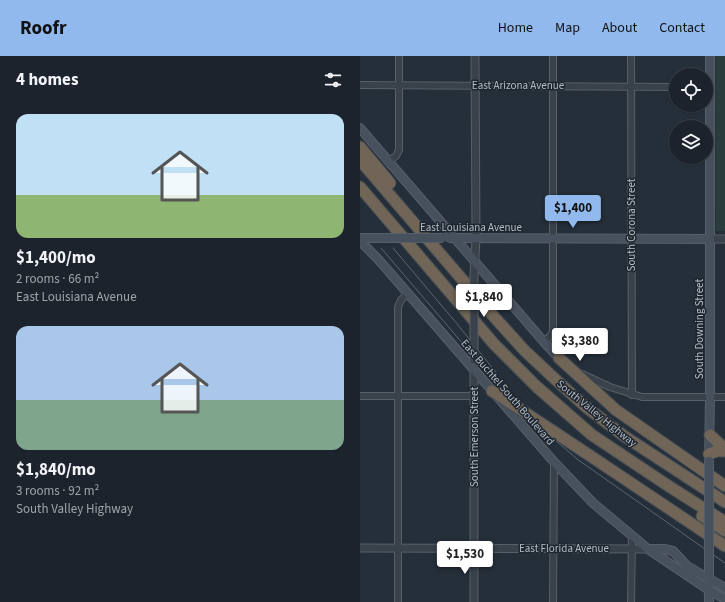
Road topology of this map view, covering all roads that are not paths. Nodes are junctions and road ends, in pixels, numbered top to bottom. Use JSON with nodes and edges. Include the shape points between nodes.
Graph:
{"nodes":[{"id":1,"x":399,"y":56,"type":"edge"},
{"id":2,"x":475,"y":56,"type":"edge"},
{"id":3,"x":553,"y":56,"type":"edge"},
{"id":4,"x":631,"y":56,"type":"edge"},
{"id":5,"x":710,"y":56,"type":"edge"},
{"id":6,"x":709,"y":68,"type":"edge"},
{"id":7,"x":360,"y":85,"type":"edge"},
{"id":8,"x":475,"y":85,"type":"junction"},
{"id":9,"x":553,"y":85,"type":"junction"},
{"id":10,"x":399,"y":86,"type":"junction"},
{"id":11,"x":631,"y":86,"type":"junction"},
{"id":12,"x":669,"y":87,"type":"edge"},
{"id":13,"x":708,"y":112,"type":"edge"},
{"id":14,"x":360,"y":128,"type":"edge"},
{"id":15,"x":360,"y":147,"type":"edge"},
{"id":16,"x":360,"y":160,"type":"edge"},
{"id":17,"x":389,"y":161,"type":"junction"},
{"id":18,"x":360,"y":187,"type":"edge"},
{"id":19,"x":454,"y":238,"type":"junction"},
{"id":20,"x":476,"y":238,"type":"junction"},
{"id":21,"x":553,"y":239,"type":"junction"},
{"id":22,"x":631,"y":239,"type":"junction"},
{"id":23,"x":710,"y":239,"type":"junction"},
{"id":24,"x":725,"y":239,"type":"edge"},
{"id":25,"x":360,"y":240,"type":"edge"},
{"id":26,"x":475,"y":263,"type":"junction"},
{"id":27,"x":450,"y":266,"type":"junction"},
{"id":28,"x":408,"y":293,"type":"junction"},
{"id":29,"x":544,"y":342,"type":"junction"},
{"id":30,"x":559,"y":358,"type":"junction"},
{"id":31,"x":474,"y":369,"type":"junction"},
{"id":32,"x":492,"y":391,"type":"junction"},
{"id":33,"x":632,"y":395,"type":"junction"},
{"id":34,"x":360,"y":396,"type":"edge"},
{"id":35,"x":398,"y":396,"type":"junction"},
{"id":36,"x":474,"y":396,"type":"junction"},
{"id":37,"x":725,"y":397,"type":"edge"},
{"id":38,"x":710,"y":398,"type":"junction"},
{"id":39,"x":592,"y":435,"type":"junction"},
{"id":40,"x":710,"y":435,"type":"junction"},
{"id":41,"x":725,"y":450,"type":"edge"},
{"id":42,"x":709,"y":458,"type":"junction"},
{"id":43,"x":554,"y":462,"type":"junction"},
{"id":44,"x":725,"y":486,"type":"edge"},
{"id":45,"x":725,"y":502,"type":"edge"},
{"id":46,"x":725,"y":522,"type":"edge"},
{"id":47,"x":725,"y":531,"type":"edge"},
{"id":48,"x":632,"y":536,"type":"junction"},
{"id":49,"x":709,"y":546,"type":"junction"},
{"id":50,"x":725,"y":546,"type":"edge"},
{"id":51,"x":360,"y":548,"type":"edge"},
{"id":52,"x":398,"y":548,"type":"junction"},
{"id":53,"x":474,"y":548,"type":"junction"},
{"id":54,"x":553,"y":548,"type":"junction"},
{"id":55,"x":632,"y":548,"type":"junction"},
{"id":56,"x":648,"y":548,"type":"junction"},
{"id":57,"x":725,"y":552,"type":"edge"},
{"id":58,"x":709,"y":579,"type":"junction"},
{"id":59,"x":725,"y":588,"type":"edge"},
{"id":60,"x":709,"y":590,"type":"junction"},
{"id":61,"x":725,"y":599,"type":"edge"},
{"id":62,"x":398,"y":602,"type":"edge"},
{"id":63,"x":474,"y":602,"type":"edge"},
{"id":64,"x":553,"y":602,"type":"edge"},
{"id":65,"x":631,"y":602,"type":"edge"},
{"id":66,"x":709,"y":602,"type":"edge"}],
"edges":[{"from":1,"to":10,"type":"street"},
{"from":2,"to":8,"type":"street","name":"South Emerson Street"},
{"from":3,"to":9,"type":"street"},
{"from":4,"to":11,"type":"street","name":"South Corona Street"},
{"from":5,"to":6,"type":"main road","name":"South Downing Street"},
{"from":7,"to":10,"type":"street","name":"East Arizona Avenue"},
{"from":8,"to":9,"type":"street","name":"East Arizona Avenue"},
{"from":8,"to":10,"type":"street","name":"East Arizona Avenue"},
{"from":8,"to":20,"type":"street","name":"South Emerson Street"},
{"from":9,"to":11,"type":"street","name":"East Arizona Avenue"},
{"from":9,"to":21,"type":"street"},
{"from":10,"to":17,"type":"street","via":[[399,150]]},
{"from":11,"to":12,"type":"street","name":"East Arizona Avenue"},
{"from":11,"to":22,"type":"street","name":"South Corona Street"},
{"from":13,"to":23,"type":"main road","name":"South Downing Street"},
{"from":14,"to":17,"type":"main road"},
{"from":15,"to":27,"type":"highway","via":[[402,199]]},
{"from":16,"to":27,"type":"highway","name":"South Valley Highway"},
{"from":17,"to":19,"type":"main road"},
{"from":18,"to":39,"type":"highway","name":"South Valley Highway","via":[[494,344],[537,387]]},
{"from":19,"to":20,"type":"main road","name":"East Louisiana Avenue"},
{"from":19,"to":25,"type":"main road","name":"East Louisiana Avenue","bridge":true},
{"from":19,"to":26,"type":"main road"},
{"from":20,"to":21,"type":"main road","name":"East Louisiana Avenue"},
{"from":20,"to":26,"type":"street","name":"South Emerson Street"},
{"from":21,"to":22,"type":"main road","name":"East Louisiana Avenue"},
{"from":21,"to":29,"type":"street","via":[[553,331]]},
{"from":22,"to":23,"type":"main road","name":"East Louisiana Avenue"},
{"from":22,"to":33,"type":"street","name":"South Corona Street"},
{"from":23,"to":24,"type":"street","name":"East Louisiana Avenue"},
{"from":23,"to":38,"type":"main road","name":"South Downing Street"},
{"from":25,"to":28,"type":"main road","name":"East Buchtel South Boulevard"},
{"from":26,"to":29,"type":"main road"},
{"from":26,"to":31,"type":"street","name":"South Emerson Street","bridge":true},
{"from":27,"to":45,"type":"highway","name":"South Valley Highway","via":[[526,351],[586,407],[624,436]]},
{"from":28,"to":31,"type":"main road","name":"East Buchtel South Boulevard"},
{"from":28,"to":35,"type":"street","via":[[398,307]]},
{"from":29,"to":30,"type":"main road"},
{"from":30,"to":33,"type":"street","via":[[592,380]]},
{"from":30,"to":44,"type":"highway","via":[[616,410]]},
{"from":31,"to":32,"type":"main road","name":"East Buchtel South Boulevard"},
{"from":31,"to":36,"type":"street","name":"South Emerson Street"},
{"from":32,"to":43,"type":"main road","name":"East Buchtel South Boulevard"},
{"from":32,"to":50,"type":"highway","bridge":true},
{"from":33,"to":38,"type":"street"},
{"from":34,"to":35,"type":"street"},
{"from":35,"to":36,"type":"street"},
{"from":35,"to":52,"type":"street"},
{"from":36,"to":53,"type":"street","name":"South Emerson Street"},
{"from":37,"to":38,"type":"street"},
{"from":38,"to":40,"type":"main road","name":"South Downing Street"},
{"from":39,"to":46,"type":"highway","name":"South Valley Highway"},
{"from":39,"to":47,"type":"highway","via":[[682,503]]},
{"from":40,"to":41,"type":"highway"},
{"from":40,"to":42,"type":"main road","name":"South Downing Street"},
{"from":41,"to":42,"type":"highway","via":[[717,451]]},
{"from":42,"to":49,"type":"main road","name":"South Downing Street","bridge":true},
{"from":43,"to":48,"type":"main road","name":"East Buchtel South Boulevard","via":[[594,503]]},
{"from":43,"to":54,"type":"street"},
{"from":48,"to":55,"type":"street"},
{"from":48,"to":56,"type":"main road","name":"East Buchtel South Boulevard"},
{"from":49,"to":57,"type":"highway"},
{"from":49,"to":58,"type":"main road","name":"South Downing Street","bridge":true},
{"from":51,"to":52,"type":"street","name":"East Florida Avenue"},
{"from":52,"to":53,"type":"street","name":"East Florida Avenue"},
{"from":52,"to":62,"type":"street"},
{"from":53,"to":54,"type":"street","name":"East Florida Avenue"},
{"from":53,"to":63,"type":"street","name":"South Emerson Street"},
{"from":54,"to":55,"type":"street","name":"East Florida Avenue"},
{"from":54,"to":64,"type":"street"},
{"from":55,"to":56,"type":"street","name":"East Florida Avenue"},
{"from":55,"to":65,"type":"street"},
{"from":56,"to":58,"type":"main road","via":[[673,551],[687,566]]},
{"from":56,"to":60,"type":"main road","name":"East Buchtel South Boulevard"},
{"from":58,"to":59,"type":"main road"},
{"from":58,"to":60,"type":"main road","name":"South Downing Street"},
{"from":60,"to":61,"type":"main road","name":"East Buchtel South Boulevard"},
{"from":60,"to":66,"type":"main road","name":"South Downing Street"}]}
